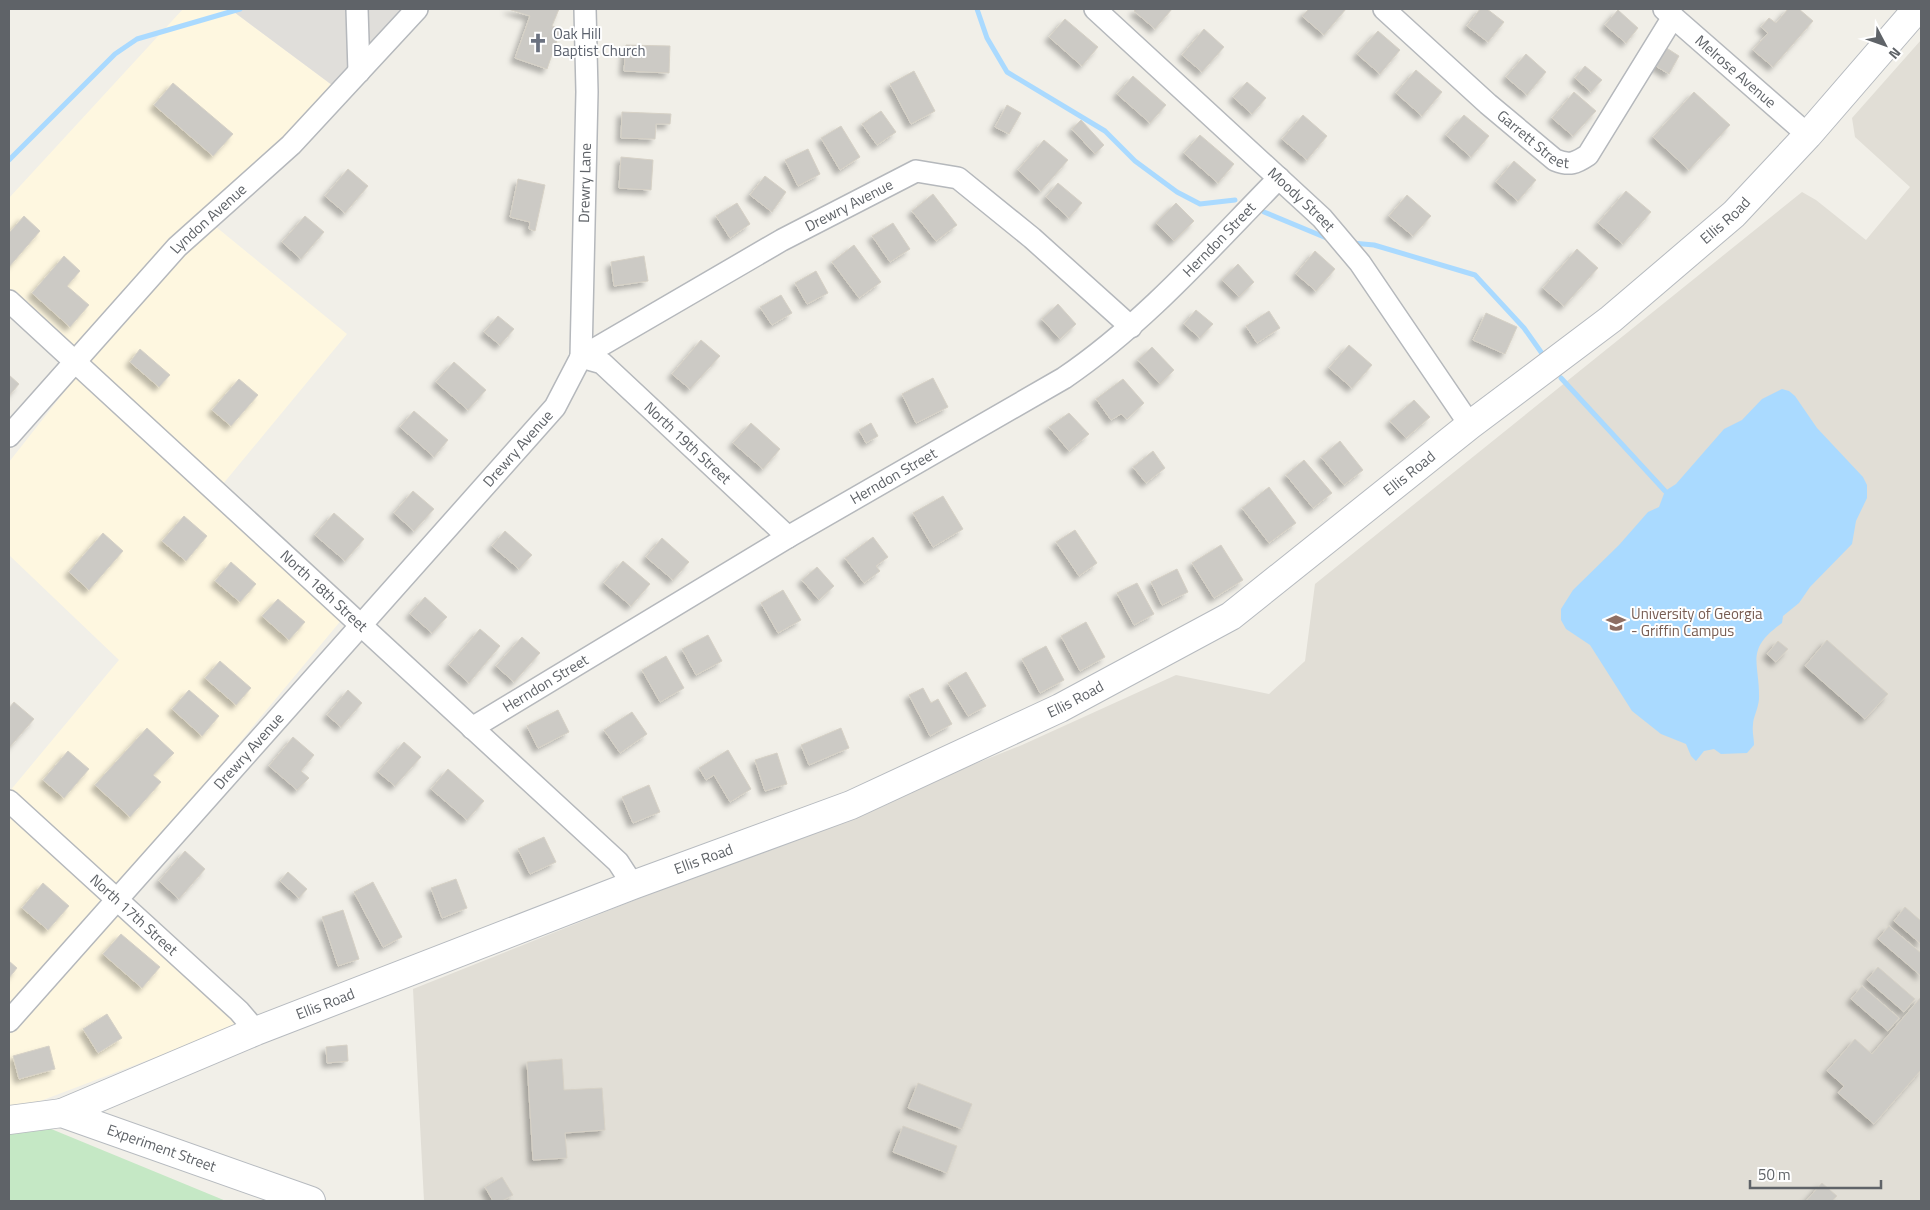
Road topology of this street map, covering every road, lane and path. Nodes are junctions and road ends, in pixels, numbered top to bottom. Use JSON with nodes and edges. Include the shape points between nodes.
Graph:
{"nodes":[{"id":1,"x":417,"y":9,"type":"edge"},
{"id":2,"x":585,"y":9,"type":"edge"},
{"id":3,"x":1094,"y":9,"type":"edge"},
{"id":4,"x":1384,"y":9,"type":"edge"},
{"id":5,"x":1917,"y":9,"type":"edge"},
{"id":6,"x":357,"y":10,"type":"edge"},
{"id":7,"x":1668,"y":13,"type":"edge"},
{"id":8,"x":359,"y":72,"type":"junction"},
{"id":9,"x":1808,"y":135,"type":"junction"},
{"id":10,"x":1279,"y":178,"type":"junction"},
{"id":11,"x":9,"y":301,"type":"edge"},
{"id":12,"x":1130,"y":327,"type":"junction"},
{"id":13,"x":581,"y":357,"type":"junction"},
{"id":14,"x":76,"y":363,"type":"junction"},
{"id":15,"x":1470,"y":425,"type":"junction"},
{"id":16,"x":9,"y":436,"type":"edge"},
{"id":17,"x":788,"y":537,"type":"junction"},
{"id":18,"x":361,"y":625,"type":"junction"},
{"id":19,"x":472,"y":728,"type":"junction"},
{"id":20,"x":9,"y":802,"type":"edge"},
{"id":21,"x":633,"y":886,"type":"junction"},
{"id":22,"x":116,"y":900,"type":"junction"},
{"id":23,"x":9,"y":1021,"type":"edge"},
{"id":24,"x":256,"y":1031,"type":"junction"},
{"id":25,"x":62,"y":1113,"type":"junction"},
{"id":26,"x":9,"y":1120,"type":"edge"},
{"id":27,"x":311,"y":1201,"type":"edge"}],
"edges":[{"from":1,"to":8,"type":"street","name":"Lyndon Avenue"},
{"from":2,"to":13,"type":"street","name":"Drewry Lane","via":[[587,92]]},
{"from":3,"to":10,"type":"street","name":"Moody Street"},
{"from":4,"to":7,"type":"street","name":"Garrett Street","via":[[1488,104],[1555,160],[1565,164],[1575,164],[1588,155]]},
{"from":5,"to":9,"type":"street","name":"Ellis Road"},
{"from":6,"to":8,"type":"street"},
{"from":7,"to":9,"type":"street","name":"Melrose Avenue"},
{"from":8,"to":14,"type":"street","name":"Lyndon Avenue","via":[[291,145],[178,247]]},
{"from":9,"to":15,"type":"street","name":"Ellis Road","via":[[1734,214],[1612,319]]},
{"from":10,"to":12,"type":"street","name":"Herndon Street"},
{"from":10,"to":15,"type":"street","name":"Moody Street","via":[[1322,218],[1360,263]]},
{"from":11,"to":14,"type":"street","name":"North 18th Street"},
{"from":12,"to":13,"type":"street","name":"Drewry Avenue","via":[[1032,238],[958,178],[916,171],[782,240]]},
{"from":12,"to":17,"type":"street","name":"Herndon Street","via":[[1064,378]]},
{"from":13,"to":17,"type":"street","name":"North 19th Street","via":[[602,363]]},
{"from":13,"to":18,"type":"street","name":"Drewry Avenue","via":[[555,407]]},
{"from":14,"to":16,"type":"street","name":"Lyndon Avenue"},
{"from":14,"to":18,"type":"street","name":"North 18th Street"},
{"from":15,"to":21,"type":"street","name":"Ellis Road","via":[[1231,616],[1060,708],[851,805]]},
{"from":17,"to":19,"type":"street","name":"Herndon Street"},
{"from":18,"to":19,"type":"street","name":"North 18th Street"},
{"from":18,"to":22,"type":"street","name":"Drewry Avenue"},
{"from":19,"to":21,"type":"street","name":"North 18th Street","via":[[618,862]]},
{"from":20,"to":22,"type":"street","name":"North 17th Street"},
{"from":21,"to":24,"type":"street","name":"Ellis Road"},
{"from":22,"to":23,"type":"street","name":"Drewry Avenue"},
{"from":22,"to":24,"type":"street","name":"North 17th Street","via":[[239,1011]]},
{"from":24,"to":25,"type":"street","name":"Ellis Road"},
{"from":25,"to":26,"type":"street","name":"Experiment Street"},
{"from":25,"to":27,"type":"street","name":"Experiment Street"}]}
